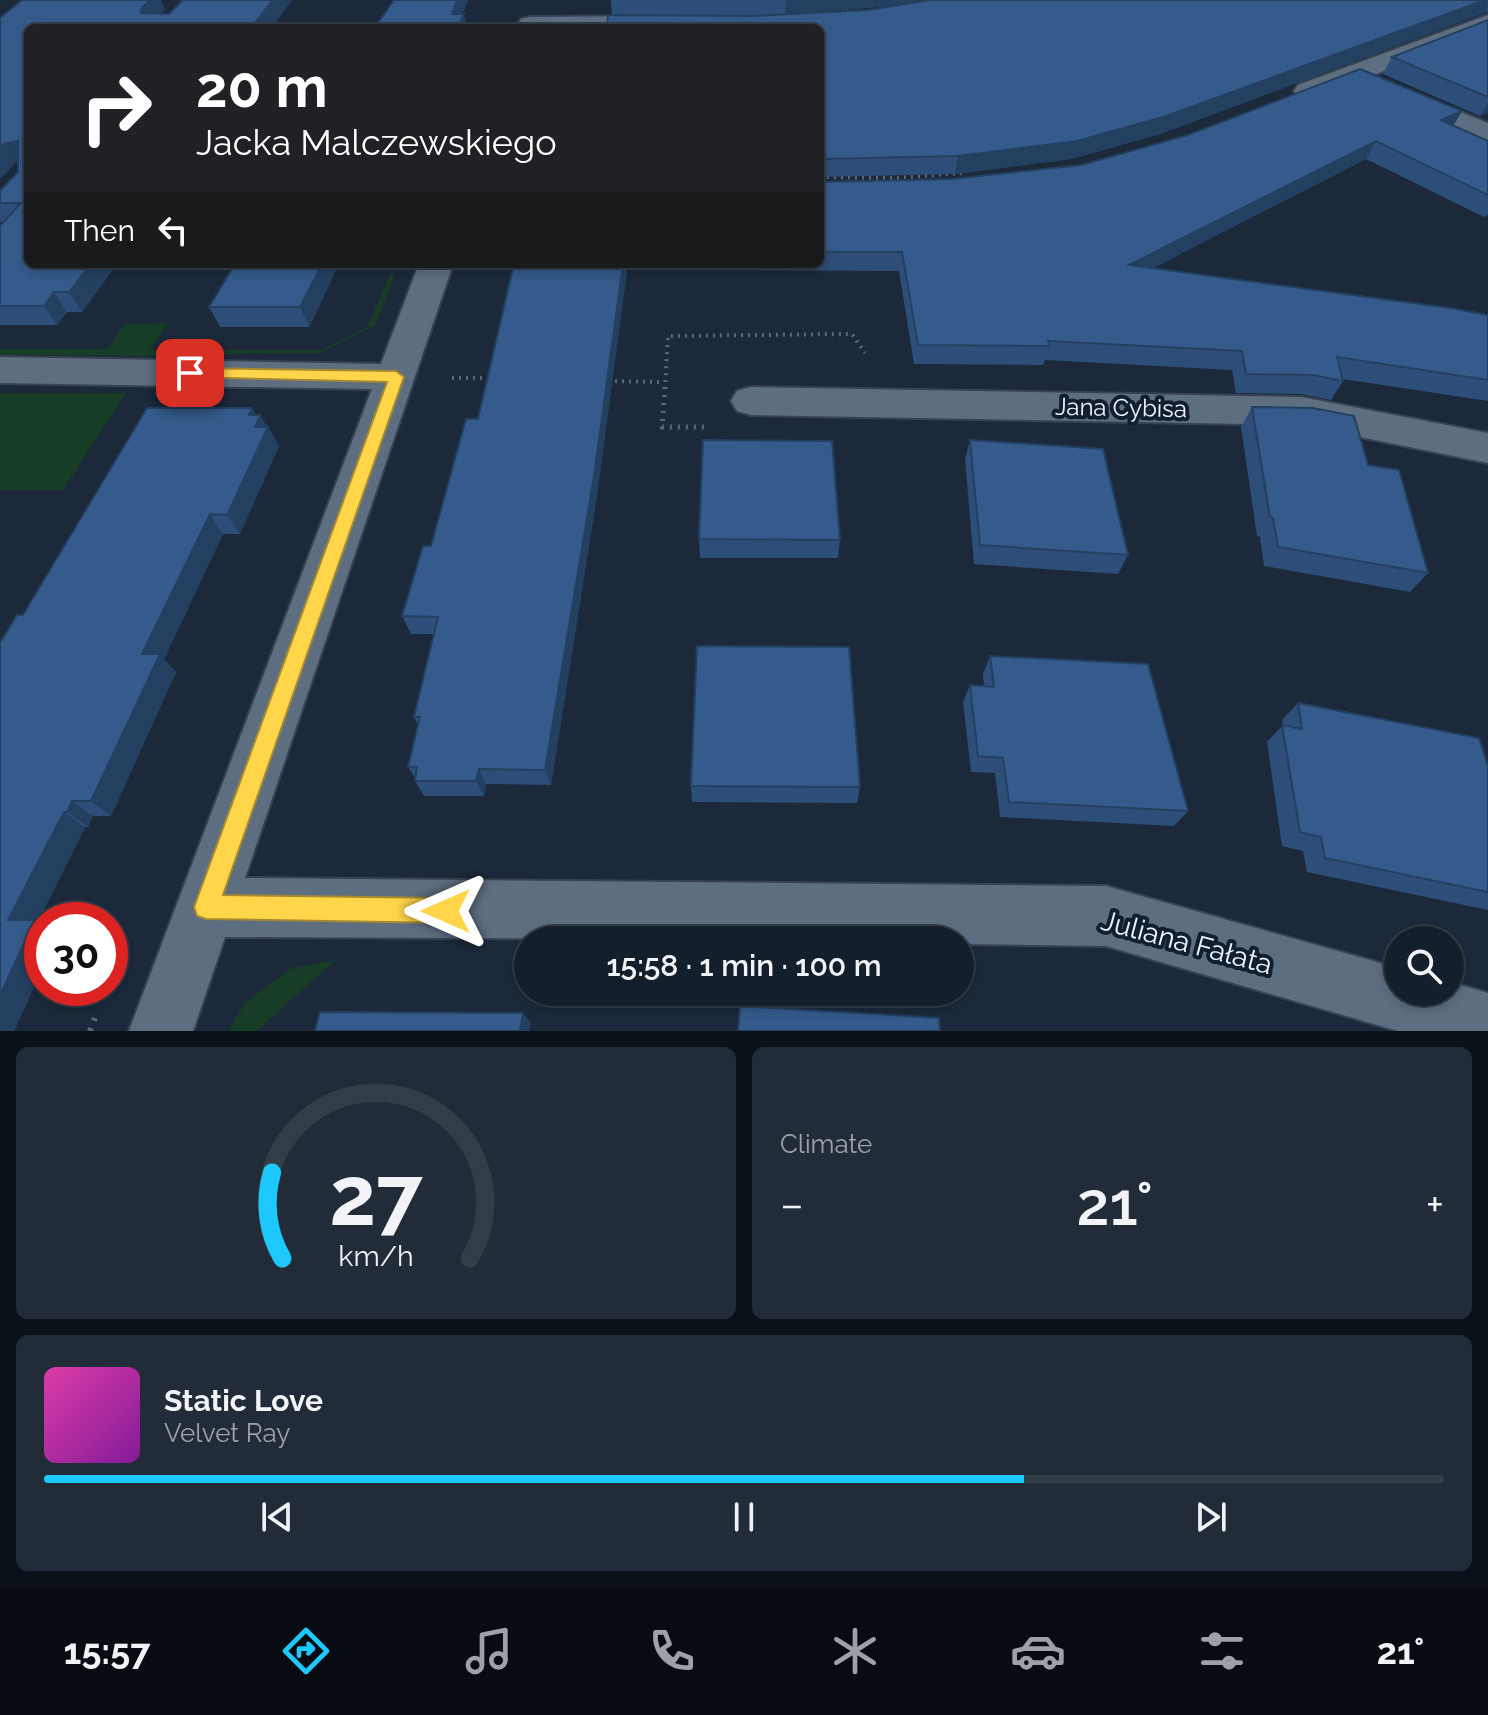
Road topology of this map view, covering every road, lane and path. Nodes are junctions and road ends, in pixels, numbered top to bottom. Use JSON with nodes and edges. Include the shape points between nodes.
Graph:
{"nodes":[{"id":1,"x":538,"y":0,"type":"edge"},
{"id":2,"x":929,"y":0,"type":"edge"},
{"id":3,"x":823,"y":11,"type":"edge"},
{"id":4,"x":752,"y":14,"type":"edge"},
{"id":5,"x":691,"y":20,"type":"joint"},
{"id":6,"x":1488,"y":22,"type":"edge"},
{"id":7,"x":530,"y":24,"type":"edge"},
{"id":8,"x":583,"y":24,"type":"edge"},
{"id":9,"x":1352,"y":74,"type":"junction"},
{"id":10,"x":1277,"y":103,"type":"edge"},
{"id":11,"x":1488,"y":133,"type":"edge"},
{"id":12,"x":976,"y":171,"type":"edge"},
{"id":13,"x":824,"y":177,"type":"edge"},
{"id":14,"x":435,"y":268,"type":"edge"},
{"id":15,"x":0,"y":370,"type":"edge"},
{"id":16,"x":396,"y":377,"type":"junction"},
{"id":17,"x":508,"y":379,"type":"edge"},
{"id":18,"x":601,"y":380,"type":"edge"},
{"id":19,"x":663,"y":382,"type":"dead end"},
{"id":20,"x":751,"y":401,"type":"dead end"},
{"id":21,"x":1488,"y":448,"type":"edge"},
{"id":22,"x":206,"y":907,"type":"junction"},
{"id":23,"x":1488,"y":1025,"type":"edge"},
{"id":24,"x":161,"y":1031,"type":"edge"}],
"edges":[{"from":1,"to":7,"type":"street"},
{"from":2,"to":3,"type":"path"},
{"from":4,"to":5,"type":"path"},
{"from":5,"to":8,"type":"street"},
{"from":6,"to":9,"type":"street"},
{"from":9,"to":10,"type":"street"},
{"from":9,"to":11,"type":"street"},
{"from":12,"to":13,"type":"path"},
{"from":14,"to":16,"type":"street"},
{"from":15,"to":16,"type":"street"},
{"from":16,"to":17,"type":"path"},
{"from":16,"to":22,"type":"street"},
{"from":18,"to":19,"type":"path"},
{"from":20,"to":21,"type":"street","name":"Jana Cybisa","via":[[1301,411]]},
{"from":22,"to":23,"type":"street","name":"Juliana Fałata","via":[[1106,916]]},
{"from":22,"to":24,"type":"street"}]}
